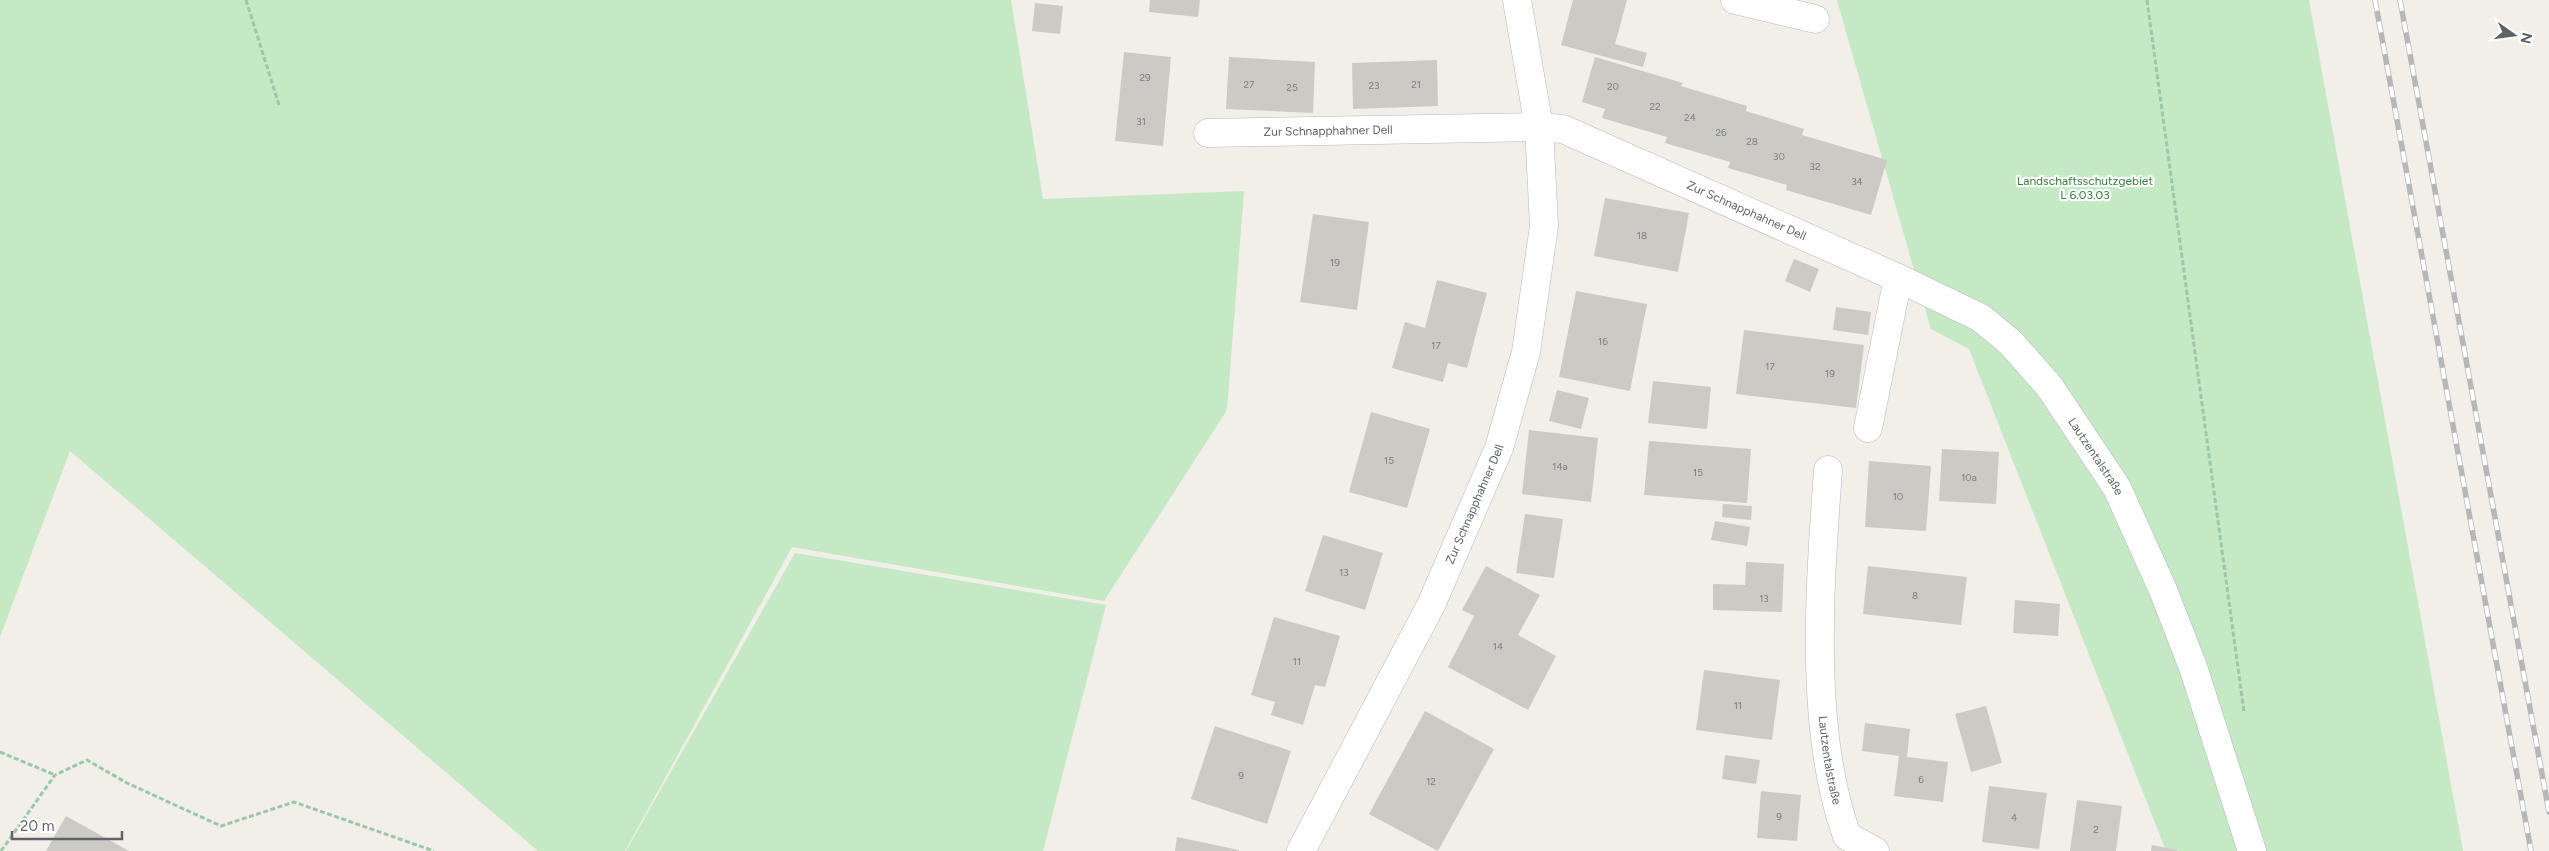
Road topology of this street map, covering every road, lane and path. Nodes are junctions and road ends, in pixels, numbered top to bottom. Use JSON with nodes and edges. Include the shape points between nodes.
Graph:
{"nodes":[{"id":1,"x":246,"y":0,"type":"edge"},
{"id":2,"x":1517,"y":0,"type":"edge"},
{"id":3,"x":1735,"y":0,"type":"edge"},
{"id":4,"x":2147,"y":0,"type":"edge"},
{"id":5,"x":1815,"y":19,"type":"dead end"},
{"id":6,"x":280,"y":105,"type":"dead end"},
{"id":7,"x":1538,"y":127,"type":"junction"},
{"id":8,"x":1208,"y":133,"type":"dead end"},
{"id":9,"x":1898,"y":278,"type":"junction"},
{"id":10,"x":1868,"y":428,"type":"dead end"},
{"id":11,"x":1828,"y":470,"type":"dead end"},
{"id":12,"x":2246,"y":722,"type":"dead end"},
{"id":13,"x":0,"y":752,"type":"edge"},
{"id":14,"x":55,"y":775,"type":"junction"},
{"id":15,"x":1,"y":851,"type":"edge"},
{"id":16,"x":434,"y":851,"type":"edge"},
{"id":17,"x":1301,"y":851,"type":"edge"},
{"id":18,"x":1875,"y":851,"type":"edge"},
{"id":19,"x":2252,"y":851,"type":"edge"}],
"edges":[{"from":1,"to":6,"type":"path"},
{"from":2,"to":7,"type":"street","name":"Zur Schnapphahner Dell"},
{"from":3,"to":5,"type":"street"},
{"from":4,"to":12,"type":"path"},
{"from":7,"to":8,"type":"street","name":"Zur Schnapphahner Dell"},
{"from":7,"to":9,"type":"street","name":"Zur Schnapphahner Dell","via":[[1563,129]]},
{"from":7,"to":17,"type":"street","name":"Zur Schnapphahner Dell","via":[[1544,226],[1526,352],[1500,448],[1431,605]]},
{"from":9,"to":10,"type":"street"},
{"from":9,"to":19,"type":"street","name":"Lautzentalstraße","via":[[1981,318],[2011,344],[2049,386],[2117,488],[2194,668]]},
{"from":11,"to":18,"type":"street","name":"Lautzentalstraße","via":[[1820,583],[1822,699],[1831,783],[1847,836]]},
{"from":13,"to":14,"type":"path"},
{"from":14,"to":15,"type":"path"},
{"from":14,"to":16,"type":"path","via":[[87,760],[221,826],[294,802]]}]}
